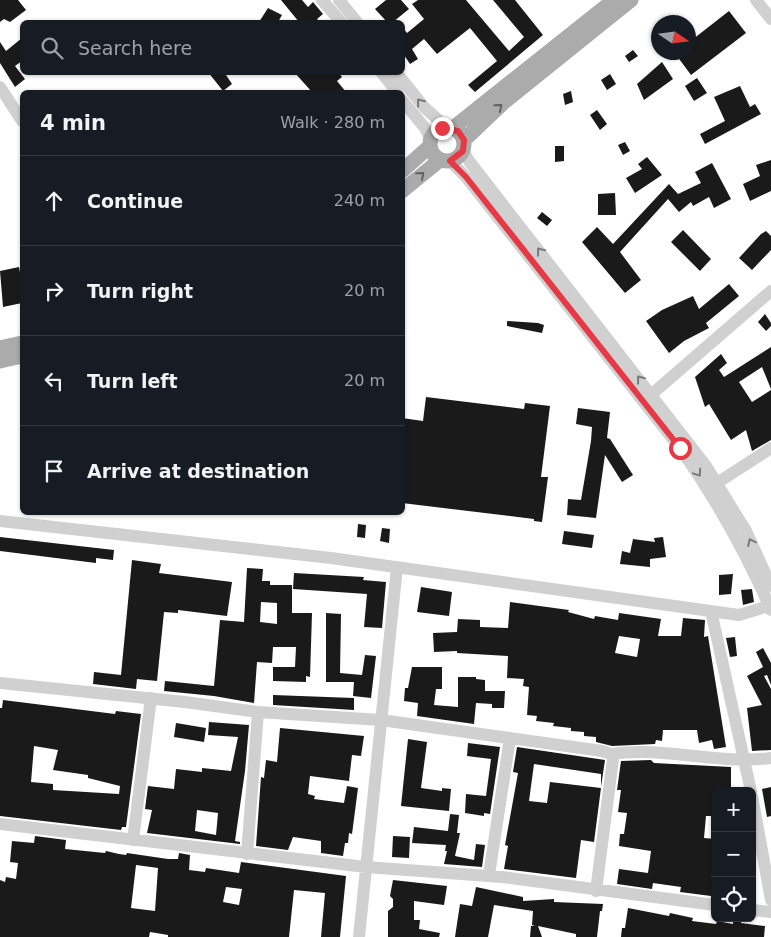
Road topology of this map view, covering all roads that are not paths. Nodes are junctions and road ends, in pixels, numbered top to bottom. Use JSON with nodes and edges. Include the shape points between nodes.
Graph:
{"nodes":[{"id":1,"x":322,"y":0,"type":"edge"},
{"id":2,"x":614,"y":0,"type":"edge"},
{"id":3,"x":631,"y":0,"type":"edge"},
{"id":4,"x":756,"y":0,"type":"edge"},
{"id":5,"x":342,"y":1,"type":"edge"},
{"id":6,"x":771,"y":19,"type":"edge"},
{"id":7,"x":338,"y":20,"type":"edge"},
{"id":8,"x":356,"y":20,"type":"edge"},
{"id":9,"x":383,"y":75,"type":"edge"},
{"id":10,"x":398,"y":75,"type":"edge"},
{"id":11,"x":0,"y":86,"type":"edge"},
{"id":12,"x":395,"y":90,"type":"edge"},
{"id":13,"x":405,"y":104,"type":"edge"},
{"id":14,"x":20,"y":118,"type":"edge"},
{"id":15,"x":450,"y":128,"type":"junction"},
{"id":16,"x":431,"y":143,"type":"junction"},
{"id":17,"x":463,"y":145,"type":"junction"},
{"id":18,"x":445,"y":160,"type":"junction"},
{"id":19,"x":405,"y":168,"type":"edge"},
{"id":20,"x":405,"y":188,"type":"edge"},
{"id":21,"x":771,"y":291,"type":"edge"},
{"id":22,"x":20,"y":343,"type":"edge"},
{"id":23,"x":0,"y":348,"type":"edge"},
{"id":24,"x":20,"y":356,"type":"edge"},
{"id":25,"x":0,"y":361,"type":"edge"},
{"id":26,"x":652,"y":394,"type":"junction"},
{"id":27,"x":771,"y":448,"type":"edge"},
{"id":28,"x":716,"y":483,"type":"junction"},
{"id":29,"x":0,"y":521,"type":"edge"},
{"id":30,"x":766,"y":559,"type":"edge"},
{"id":31,"x":397,"y":567,"type":"junction"},
{"id":32,"x":771,"y":586,"type":"edge"},
{"id":33,"x":770,"y":608,"type":"edge"},
{"id":34,"x":711,"y":612,"type":"junction"},
{"id":35,"x":0,"y":683,"type":"edge"},
{"id":36,"x":150,"y":698,"type":"junction"},
{"id":37,"x":258,"y":712,"type":"junction"},
{"id":38,"x":381,"y":720,"type":"junction"},
{"id":39,"x":510,"y":738,"type":"junction"},
{"id":40,"x":612,"y":754,"type":"junction"},
{"id":41,"x":771,"y":758,"type":"edge"},
{"id":42,"x":744,"y":761,"type":"junction"},
{"id":43,"x":750,"y":787,"type":"edge"},
{"id":44,"x":756,"y":818,"type":"edge"},
{"id":45,"x":0,"y":824,"type":"edge"},
{"id":46,"x":133,"y":840,"type":"junction"},
{"id":47,"x":247,"y":854,"type":"junction"},
{"id":48,"x":366,"y":867,"type":"junction"},
{"id":49,"x":489,"y":876,"type":"junction"},
{"id":50,"x":596,"y":890,"type":"junction"},
{"id":51,"x":771,"y":900,"type":"edge"},
{"id":52,"x":711,"y":904,"type":"edge"},
{"id":53,"x":756,"y":910,"type":"edge"},
{"id":54,"x":771,"y":912,"type":"edge"},
{"id":55,"x":359,"y":937,"type":"edge"}],
"edges":[{"from":1,"to":7,"type":"street"},
{"from":2,"to":15,"type":"main road"},
{"from":17,"to":3,"type":"main road","one_way":true,"via":[[504,103]]},
{"from":4,"to":6,"type":"street"},
{"from":5,"to":8,"type":"street"},
{"from":9,"to":12,"type":"street"},
{"from":15,"to":10,"type":"street","one_way":true,"via":[[424,107]]},
{"from":11,"to":14,"type":"street"},
{"from":13,"to":16,"type":"street","via":[[425,128]]},
{"from":15,"to":16,"type":"main road","via":[[437,131]]},
{"from":15,"to":17,"type":"main road","via":[[458,131]]},
{"from":16,"to":18,"type":"main road","via":[[435,156]]},
{"from":16,"to":19,"type":"main road"},
{"from":17,"to":18,"type":"main road","via":[[460,156]]},
{"from":26,"to":17,"type":"street","one_way":true,"via":[[469,161]]},
{"from":20,"to":18,"type":"main road","one_way":true},
{"from":18,"to":33,"type":"street","one_way":true,"via":[[466,177],[680,448],[727,523]]},
{"from":21,"to":26,"type":"street"},
{"from":22,"to":23,"type":"main road"},
{"from":24,"to":25,"type":"main road"},
{"from":26,"to":28,"type":"street"},
{"from":27,"to":28,"type":"street"},
{"from":30,"to":28,"type":"street","one_way":true},
{"from":29,"to":31,"type":"street"},
{"from":30,"to":32,"type":"street"},
{"from":31,"to":34,"type":"street"},
{"from":31,"to":38,"type":"street"},
{"from":33,"to":34,"type":"street","via":[[739,615]]},
{"from":34,"to":42,"type":"street"},
{"from":35,"to":36,"type":"street"},
{"from":36,"to":37,"type":"street"},
{"from":36,"to":46,"type":"street"},
{"from":37,"to":38,"type":"street"},
{"from":37,"to":47,"type":"street"},
{"from":38,"to":39,"type":"street"},
{"from":38,"to":48,"type":"street"},
{"from":39,"to":40,"type":"street"},
{"from":39,"to":49,"type":"street"},
{"from":40,"to":42,"type":"street","via":[[634,751]]},
{"from":40,"to":50,"type":"street"},
{"from":41,"to":42,"type":"street"},
{"from":42,"to":43,"type":"street"},
{"from":44,"to":51,"type":"street"},
{"from":45,"to":46,"type":"street"},
{"from":46,"to":47,"type":"street"},
{"from":47,"to":48,"type":"street"},
{"from":48,"to":49,"type":"street"},
{"from":48,"to":55,"type":"street"},
{"from":49,"to":50,"type":"street"},
{"from":50,"to":52,"type":"street"},
{"from":53,"to":54,"type":"street"}]}
